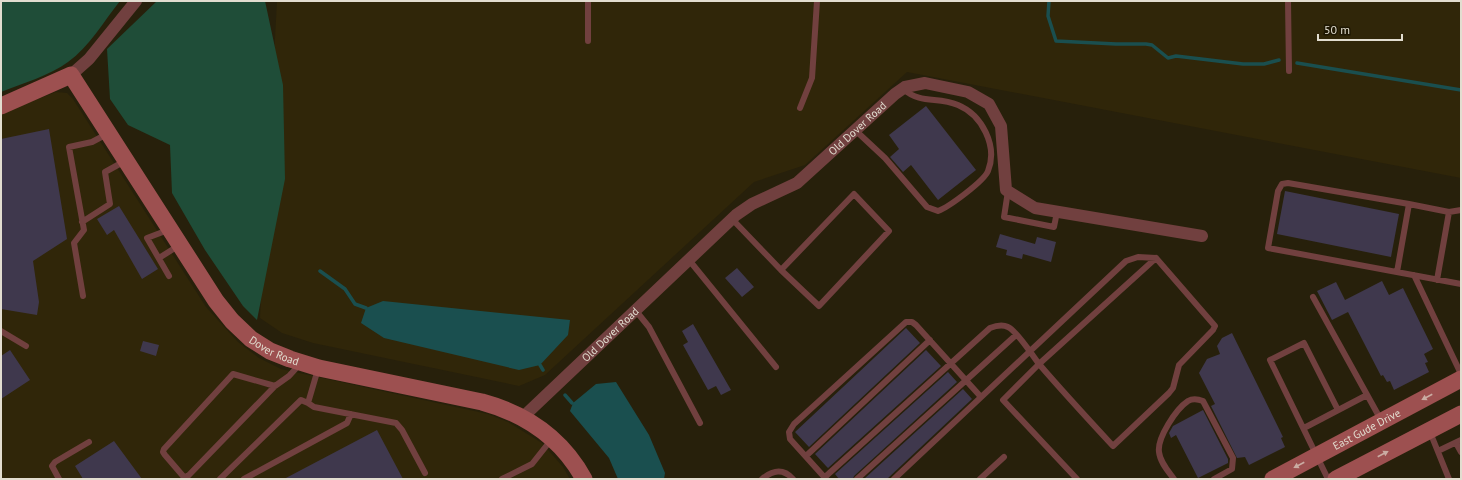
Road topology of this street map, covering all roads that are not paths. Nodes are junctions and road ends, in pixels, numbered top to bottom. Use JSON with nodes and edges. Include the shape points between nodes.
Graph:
{"nodes":[{"id":1,"x":136,"y":1,"type":"edge"},
{"id":2,"x":588,"y":1,"type":"edge"},
{"id":3,"x":816,"y":1,"type":"edge"},
{"id":4,"x":1288,"y":1,"type":"edge"},
{"id":5,"x":588,"y":41,"type":"dead end"},
{"id":6,"x":1289,"y":71,"type":"dead end"},
{"id":7,"x":71,"y":75,"type":"junction"},
{"id":8,"x":903,"y":89,"type":"junction"},
{"id":9,"x":1,"y":106,"type":"edge"},
{"id":10,"x":800,"y":108,"type":"dead end"},
{"id":11,"x":855,"y":130,"type":"junction"},
{"id":12,"x":108,"y":133,"type":"junction"},
{"id":13,"x":126,"y":160,"type":"junction"},
{"id":14,"x":1008,"y":191,"type":"junction"},
{"id":15,"x":1409,"y":204,"type":"junction"},
{"id":16,"x":1461,"y":210,"type":"edge"},
{"id":17,"x":1057,"y":212,"type":"junction"},
{"id":18,"x":1449,"y":212,"type":"junction"},
{"id":19,"x":732,"y":219,"type":"junction"},
{"id":20,"x":82,"y":222,"type":"junction"},
{"id":21,"x":170,"y":229,"type":"junction"},
{"id":22,"x":1202,"y":236,"type":"dead end"},
{"id":23,"x":180,"y":245,"type":"junction"},
{"id":24,"x":159,"y":258,"type":"junction"},
{"id":25,"x":1156,"y":258,"type":"junction"},
{"id":26,"x":689,"y":260,"type":"junction"},
{"id":27,"x":781,"y":270,"type":"junction"},
{"id":28,"x":1397,"y":272,"type":"junction"},
{"id":29,"x":1414,"y":275,"type":"junction"},
{"id":30,"x":169,"y":276,"type":"dead end"},
{"id":31,"x":1437,"y":280,"type":"junction"},
{"id":32,"x":1461,"y":284,"type":"edge"},
{"id":33,"x":83,"y":296,"type":"dead end"},
{"id":34,"x":1313,"y":297,"type":"dead end"},
{"id":35,"x":636,"y":311,"type":"junction"},
{"id":36,"x":1,"y":331,"type":"edge"},
{"id":37,"x":1016,"y":335,"type":"junction"},
{"id":38,"x":930,"y":340,"type":"junction"},
{"id":39,"x":26,"y":346,"type":"dead end"},
{"id":40,"x":1029,"y":352,"type":"junction"},
{"id":41,"x":301,"y":363,"type":"junction"},
{"id":42,"x":951,"y":363,"type":"junction"},
{"id":43,"x":1039,"y":364,"type":"junction"},
{"id":44,"x":776,"y":367,"type":"dead end"},
{"id":45,"x":319,"y":368,"type":"junction"},
{"id":46,"x":1461,"y":374,"type":"edge"},
{"id":47,"x":965,"y":379,"type":"junction"},
{"id":48,"x":1461,"y":379,"type":"edge"},
{"id":49,"x":275,"y":386,"type":"junction"},
{"id":50,"x":1367,"y":395,"type":"junction"},
{"id":51,"x":981,"y":396,"type":"junction"},
{"id":52,"x":308,"y":404,"type":"junction"},
{"id":53,"x":1338,"y":410,"type":"junction"},
{"id":54,"x":351,"y":414,"type":"junction"},
{"id":55,"x":1461,"y":414,"type":"edge"},
{"id":56,"x":522,"y":417,"type":"junction"},
{"id":57,"x":1381,"y":421,"type":"junction"},
{"id":58,"x":700,"y":422,"type":"dead end"},
{"id":59,"x":1304,"y":428,"type":"junction"},
{"id":60,"x":1430,"y":430,"type":"junction"},
{"id":61,"x":552,"y":438,"type":"junction"},
{"id":62,"x":1458,"y":441,"type":"edge"},
{"id":63,"x":89,"y":442,"type":"dead end"},
{"id":64,"x":1438,"y":451,"type":"junction"},
{"id":65,"x":1461,"y":452,"type":"edge"},
{"id":66,"x":806,"y":456,"type":"junction"},
{"id":67,"x":1317,"y":456,"type":"junction"},
{"id":68,"x":1004,"y":457,"type":"dead end"},
{"id":69,"x":425,"y":473,"type":"dead end"},
{"id":70,"x":826,"y":478,"type":"edge"},
{"id":71,"x":1217,"y":478,"type":"edge"},
{"id":72,"x":59,"y":479,"type":"edge"},
{"id":73,"x":220,"y":479,"type":"edge"},
{"id":74,"x":244,"y":479,"type":"edge"},
{"id":75,"x":502,"y":479,"type":"edge"},
{"id":76,"x":584,"y":479,"type":"edge"},
{"id":77,"x":762,"y":479,"type":"edge"},
{"id":78,"x":793,"y":479,"type":"edge"},
{"id":79,"x":857,"y":479,"type":"edge"},
{"id":80,"x":894,"y":479,"type":"edge"},
{"id":81,"x":980,"y":479,"type":"edge"},
{"id":82,"x":1077,"y":479,"type":"edge"},
{"id":83,"x":1174,"y":479,"type":"edge"},
{"id":84,"x":1273,"y":479,"type":"edge"},
{"id":85,"x":1328,"y":479,"type":"edge"},
{"id":86,"x":1336,"y":479,"type":"edge"},
{"id":87,"x":1449,"y":479,"type":"edge"}],
"edges":[{"from":1,"to":7,"type":"street","via":[[89,59]]},
{"from":2,"to":5,"type":"lane"},
{"from":3,"to":10,"type":"lane","via":[[812,78]]},
{"from":4,"to":6,"type":"lane"},
{"from":7,"to":9,"type":"street"},
{"from":7,"to":12,"type":"street","name":"Dover Road"},
{"from":8,"to":11,"type":"street","name":"Old Dover Road"},
{"from":8,"to":11,"type":"lane","via":[[912,96],[958,105],[975,117],[991,147],[988,172],[948,208],[938,211],[927,207],[884,158]]},
{"from":8,"to":14,"type":"street","name":"Old Dover Road","via":[[925,84],[968,92],[989,104],[1001,126]]},
{"from":11,"to":19,"type":"street","name":"Old Dover Road","via":[[797,183],[752,204]]},
{"from":12,"to":13,"type":"street","name":"Dover Road"},
{"from":12,"to":20,"type":"lane","via":[[92,142],[69,147]]},
{"from":13,"to":20,"type":"lane","via":[[104,172],[110,204]]},
{"from":13,"to":21,"type":"street","name":"Dover Road"},
{"from":14,"to":17,"type":"street","via":[[1035,208]]},
{"from":14,"to":17,"type":"lane","via":[[1004,217],[1054,228]]},
{"from":15,"to":18,"type":"lane"},
{"from":15,"to":28,"type":"lane"},
{"from":15,"to":28,"type":"lane","via":[[1288,183],[1282,184],[1278,191],[1268,248]]},
{"from":16,"to":18,"type":"lane"},
{"from":17,"to":22,"type":"street"},
{"from":18,"to":31,"type":"lane"},
{"from":19,"to":26,"type":"street","name":"Old Dover Road"},
{"from":19,"to":27,"type":"lane"},
{"from":20,"to":33,"type":"lane","via":[[84,230],[74,243]]},
{"from":21,"to":23,"type":"street","name":"Dover Road"},
{"from":21,"to":24,"type":"lane","via":[[147,238]]},
{"from":23,"to":24,"type":"lane"},
{"from":23,"to":41,"type":"street","name":"Dover Road","via":[[216,301],[241,330],[280,356]]},
{"from":24,"to":30,"type":"lane"},
{"from":25,"to":40,"type":"lane","via":[[1138,257],[1126,261]]},
{"from":25,"to":43,"type":"lane"},
{"from":25,"to":43,"type":"lane","via":[[1215,326],[1179,365],[1173,388],[1169,393],[1113,446]]},
{"from":26,"to":35,"type":"street","name":"Old Dover Road"},
{"from":26,"to":44,"type":"lane"},
{"from":27,"to":27,"type":"lane","via":[[819,306],[889,230],[854,194]]},
{"from":28,"to":29,"type":"lane"},
{"from":29,"to":31,"type":"lane"},
{"from":29,"to":46,"type":"lane"},
{"from":31,"to":32,"type":"lane"},
{"from":34,"to":50,"type":"lane"},
{"from":35,"to":56,"type":"street","name":"Old Dover Road"},
{"from":35,"to":58,"type":"lane","via":[[649,327]]},
{"from":36,"to":39,"type":"lane"},
{"from":37,"to":40,"type":"lane"},
{"from":37,"to":42,"type":"lane","via":[[1008,327],[990,328]]},
{"from":37,"to":47,"type":"lane"},
{"from":38,"to":42,"type":"lane"},
{"from":38,"to":66,"type":"lane"},
{"from":38,"to":66,"type":"lane","via":[[912,322],[906,322],[794,424],[789,432],[790,439]]},
{"from":40,"to":43,"type":"lane"},
{"from":40,"to":51,"type":"lane"},
{"from":41,"to":45,"type":"street","name":"Dover Road"},
{"from":41,"to":49,"type":"lane"},
{"from":42,"to":47,"type":"lane"},
{"from":42,"to":70,"type":"lane"},
{"from":43,"to":82,"type":"lane","via":[[1003,400]]},
{"from":45,"to":52,"type":"lane"},
{"from":45,"to":56,"type":"street","name":"Dover Road","via":[[482,402]]},
{"from":47,"to":51,"type":"lane"},
{"from":47,"to":79,"type":"lane"},
{"from":48,"to":57,"type":"street","name":"East Gude Drive","one_way":true},
{"from":49,"to":49,"type":"lane","via":[[188,476],[183,476],[163,452],[233,374]]},
{"from":50,"to":53,"type":"lane"},
{"from":50,"to":57,"type":"lane"},
{"from":51,"to":80,"type":"lane"},
{"from":52,"to":54,"type":"lane"},
{"from":52,"to":73,"type":"lane","via":[[301,400]]},
{"from":53,"to":59,"type":"lane"},
{"from":53,"to":59,"type":"lane","via":[[1304,343],[1270,360]]},
{"from":54,"to":69,"type":"lane","via":[[396,423]]},
{"from":54,"to":74,"type":"lane","via":[[347,424]]},
{"from":55,"to":60,"type":"street"},
{"from":56,"to":61,"type":"street","name":"Dover Road"},
{"from":57,"to":67,"type":"street","name":"East Gude Drive"},
{"from":59,"to":67,"type":"lane"},
{"from":60,"to":64,"type":"lane"},
{"from":86,"to":60,"type":"street","one_way":true,"via":[[1361,470]]},
{"from":61,"to":75,"type":"lane","via":[[532,464]]},
{"from":61,"to":76,"type":"street","name":"Dover Road"},
{"from":62,"to":64,"type":"lane"},
{"from":62,"to":65,"type":"lane"},
{"from":63,"to":72,"type":"lane","via":[[55,462],[52,466]]},
{"from":64,"to":87,"type":"lane"},
{"from":66,"to":70,"type":"lane"},
{"from":67,"to":84,"type":"street","name":"East Gude Drive","one_way":true},
{"from":67,"to":85,"type":"lane"},
{"from":68,"to":81,"type":"lane"},
{"from":71,"to":83,"type":"lane","via":[[1232,469],[1233,458],[1203,401],[1197,399],[1188,401],[1161,435],[1159,453]]},
{"from":77,"to":78,"type":"lane","via":[[776,471],[787,472]]}]}
